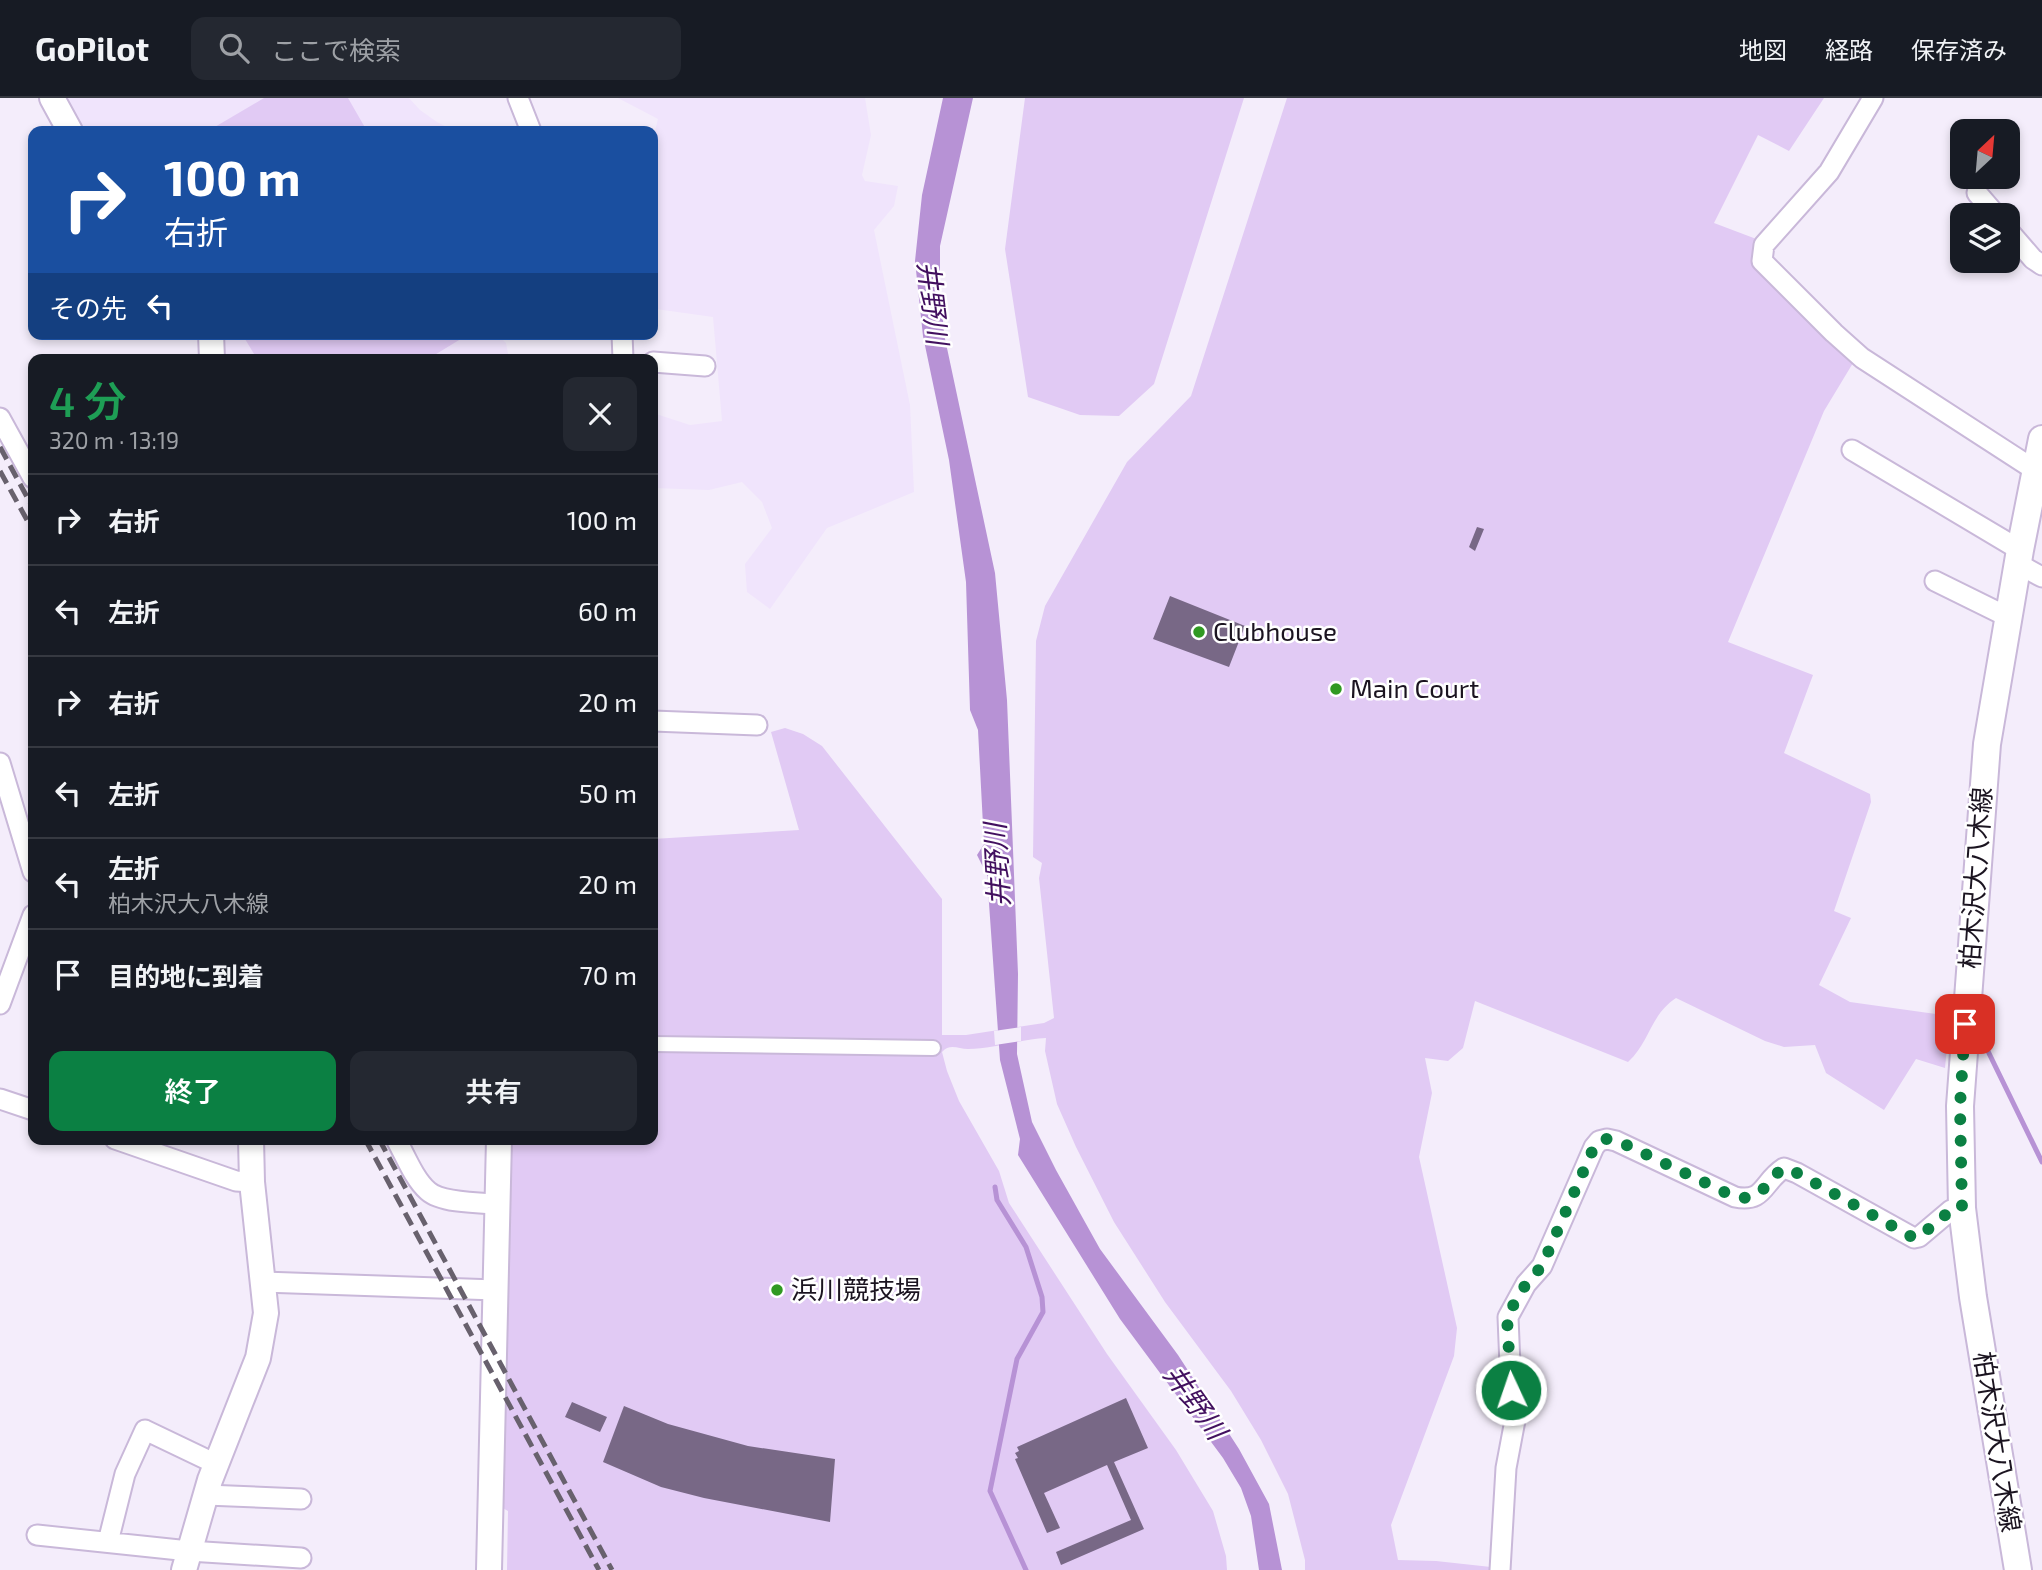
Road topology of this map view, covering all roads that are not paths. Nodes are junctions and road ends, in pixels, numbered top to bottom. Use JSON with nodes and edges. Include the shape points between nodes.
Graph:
{"nodes":[{"id":1,"x":52,"y":98,"type":"edge"},
{"id":2,"x":518,"y":98,"type":"edge"},
{"id":3,"x":1872,"y":98,"type":"edge"},
{"id":4,"x":67,"y":126,"type":"edge"},
{"id":5,"x":529,"y":126,"type":"edge"},
{"id":6,"x":1977,"y":193,"type":"dead end"},
{"id":7,"x":1986,"y":203,"type":"edge"},
{"id":8,"x":2020,"y":244,"type":"edge"},
{"id":9,"x":2042,"y":265,"type":"edge"},
{"id":10,"x":658,"y":362,"type":"edge"},
{"id":11,"x":705,"y":366,"type":"dead end"},
{"id":12,"x":0,"y":418,"type":"edge"},
{"id":13,"x":2042,"y":439,"type":"edge"},
{"id":14,"x":1852,"y":450,"type":"dead end"},
{"id":15,"x":28,"y":469,"type":"edge"},
{"id":16,"x":2035,"y":470,"type":"junction"},
{"id":17,"x":2019,"y":557,"type":"junction"},
{"id":18,"x":2042,"y":577,"type":"edge"},
{"id":19,"x":1936,"y":582,"type":"dead end"},
{"id":20,"x":2008,"y":617,"type":"junction"},
{"id":21,"x":658,"y":721,"type":"edge"},
{"id":22,"x":757,"y":725,"type":"dead end"},
{"id":23,"x":0,"y":763,"type":"edge"},
{"id":24,"x":28,"y":855,"type":"edge"},
{"id":25,"x":28,"y":928,"type":"edge"},
{"id":26,"x":0,"y":1004,"type":"edge"},
{"id":27,"x":658,"y":1044,"type":"edge"},
{"id":28,"x":933,"y":1048,"type":"dead end"},
{"id":29,"x":0,"y":1099,"type":"edge"},
{"id":30,"x":28,"y":1109,"type":"edge"},
{"id":31,"x":132,"y":1145,"type":"edge"},
{"id":32,"x":251,"y":1145,"type":"edge"},
{"id":33,"x":399,"y":1145,"type":"edge"},
{"id":34,"x":499,"y":1145,"type":"edge"},
{"id":35,"x":252,"y":1182,"type":"junction"},
{"id":36,"x":498,"y":1205,"type":"junction"},
{"id":37,"x":1962,"y":1208,"type":"junction"},
{"id":38,"x":264,"y":1282,"type":"junction"},
{"id":39,"x":496,"y":1290,"type":"junction"},
{"id":40,"x":216,"y":1464,"type":"junction"},
{"id":41,"x":206,"y":1495,"type":"junction"},
{"id":42,"x":301,"y":1499,"type":"dead end"},
{"id":43,"x":37,"y":1535,"type":"dead end"},
{"id":44,"x":108,"y":1542,"type":"junction"},
{"id":45,"x":300,"y":1558,"type":"dead end"},
{"id":46,"x":186,"y":1560,"type":"edge"},
{"id":47,"x":489,"y":1570,"type":"edge"},
{"id":48,"x":1500,"y":1570,"type":"edge"},
{"id":49,"x":2018,"y":1570,"type":"edge"}],
"edges":[{"from":1,"to":4,"type":"street"},
{"from":2,"to":5,"type":"street"},
{"from":3,"to":16,"type":"street","via":[[1829,172],[1763,246],[1762,261],[1862,358]]},
{"from":6,"to":7,"type":"street"},
{"from":8,"to":9,"type":"street"},
{"from":10,"to":11,"type":"street"},
{"from":12,"to":15,"type":"street"},
{"from":13,"to":16,"type":"main road","name":"柏木沢大八木線"},
{"from":14,"to":17,"type":"street"},
{"from":16,"to":17,"type":"main road","name":"柏木沢大八木線"},
{"from":17,"to":18,"type":"street"},
{"from":17,"to":20,"type":"main road","name":"柏木沢大八木線"},
{"from":19,"to":20,"type":"street"},
{"from":20,"to":37,"type":"main road","name":"柏木沢大八木線","via":[[1987,744],[1960,1106]]},
{"from":21,"to":22,"type":"street"},
{"from":23,"to":24,"type":"street"},
{"from":25,"to":26,"type":"street"},
{"from":27,"to":28,"type":"street"},
{"from":29,"to":30,"type":"street"},
{"from":31,"to":35,"type":"street","via":[[236,1181]]},
{"from":32,"to":35,"type":"street"},
{"from":33,"to":36,"type":"street","via":[[429,1193]]},
{"from":34,"to":36,"type":"street"},
{"from":35,"to":38,"type":"street"},
{"from":36,"to":39,"type":"street"},
{"from":37,"to":48,"type":"street","via":[[1951,1210],[1914,1238],[1784,1168],[1752,1199],[1735,1197],[1616,1140],[1599,1141],[1542,1266],[1507,1317],[1516,1415],[1507,1460]]},
{"from":37,"to":49,"type":"main road","name":"柏木沢大八木線"},
{"from":38,"to":39,"type":"street"},
{"from":38,"to":40,"type":"street","via":[[266,1313],[258,1357]]},
{"from":39,"to":47,"type":"street"},
{"from":40,"to":41,"type":"street"},
{"from":40,"to":44,"type":"street","via":[[145,1430],[125,1474]]},
{"from":41,"to":42,"type":"street"},
{"from":41,"to":46,"type":"street"},
{"from":43,"to":44,"type":"street"},
{"from":44,"to":46,"type":"street"},
{"from":45,"to":46,"type":"street"}]}
